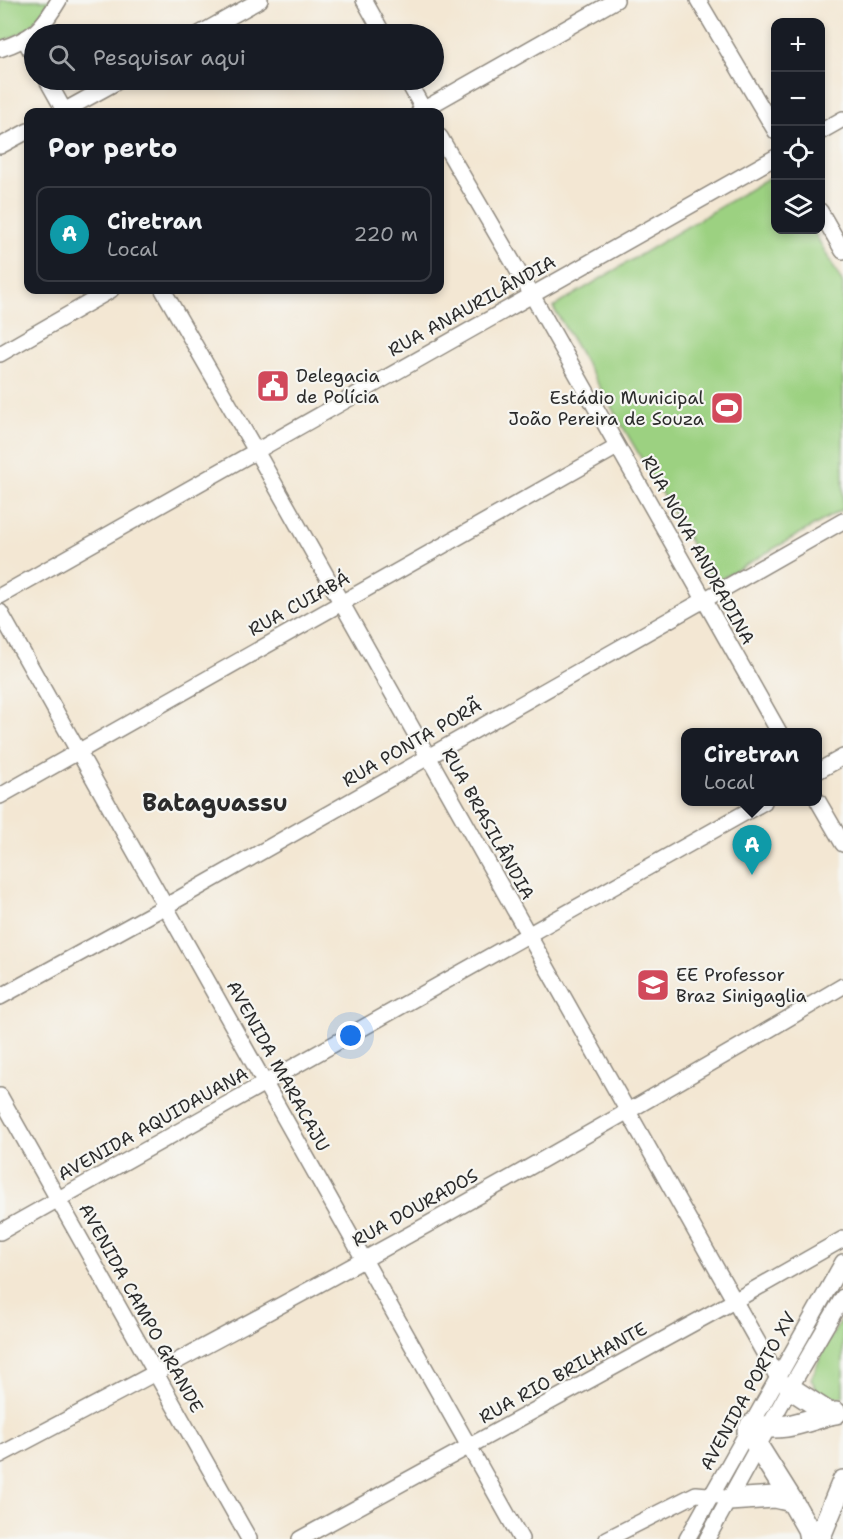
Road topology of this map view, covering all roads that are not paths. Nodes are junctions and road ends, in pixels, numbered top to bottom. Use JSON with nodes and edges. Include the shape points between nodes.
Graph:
{"nodes":[{"id":1,"x":59,"y":0,"type":"edge"},
{"id":2,"x":260,"y":0,"type":"edge"},
{"id":3,"x":364,"y":0,"type":"edge"},
{"id":4,"x":616,"y":0,"type":"edge"},
{"id":5,"x":698,"y":0,"type":"edge"},
{"id":6,"x":43,"y":24,"type":"edge"},
{"id":7,"x":218,"y":24,"type":"edge"},
{"id":8,"x":377,"y":24,"type":"edge"},
{"id":9,"x":24,"y":40,"type":"edge"},
{"id":10,"x":0,"y":49,"type":"edge"},
{"id":11,"x":52,"y":90,"type":"edge"},
{"id":12,"x":102,"y":90,"type":"edge"},
{"id":13,"x":412,"y":90,"type":"edge"},
{"id":14,"x":62,"y":108,"type":"edge"},
{"id":15,"x":71,"y":108,"type":"edge"},
{"id":16,"x":421,"y":108,"type":"edge"},
{"id":17,"x":430,"y":108,"type":"edge"},
{"id":18,"x":843,"y":119,"type":"edge"},
{"id":19,"x":772,"y":126,"type":"edge"},
{"id":20,"x":825,"y":129,"type":"edge"},
{"id":21,"x":24,"y":133,"type":"edge"},
{"id":22,"x":444,"y":144,"type":"edge"},
{"id":23,"x":0,"y":146,"type":"edge"},
{"id":24,"x":771,"y":160,"type":"edge"},
{"id":25,"x":825,"y":220,"type":"edge"},
{"id":26,"x":843,"y":251,"type":"edge"},
{"id":27,"x":104,"y":294,"type":"edge"},
{"id":28,"x":165,"y":294,"type":"edge"},
{"id":29,"x":532,"y":295,"type":"junction"},
{"id":30,"x":0,"y":354,"type":"edge"},
{"id":31,"x":617,"y":447,"type":"junction"},
{"id":32,"x":256,"y":451,"type":"junction"},
{"id":33,"x":843,"y":521,"type":"edge"},
{"id":34,"x":0,"y":596,"type":"edge"},
{"id":35,"x":704,"y":600,"type":"junction"},
{"id":36,"x":342,"y":603,"type":"junction"},
{"id":37,"x":0,"y":612,"type":"edge"},
{"id":38,"x":777,"y":728,"type":"edge"},
{"id":39,"x":79,"y":751,"type":"junction"},
{"id":40,"x":428,"y":757,"type":"junction"},
{"id":41,"x":843,"y":757,"type":"edge"},
{"id":42,"x":822,"y":769,"type":"edge"},
{"id":43,"x":0,"y":796,"type":"edge"},
{"id":44,"x":755,"y":806,"type":"edge"},
{"id":45,"x":821,"y":806,"type":"edge"},
{"id":46,"x":843,"y":843,"type":"edge"},
{"id":47,"x":166,"y":906,"type":"junction"},
{"id":48,"x":528,"y":935,"type":"junction"},
{"id":49,"x":843,"y":986,"type":"edge"},
{"id":50,"x":0,"y":998,"type":"edge"},
{"id":51,"x":265,"y":1083,"type":"junction"},
{"id":52,"x":0,"y":1096,"type":"edge"},
{"id":53,"x":628,"y":1112,"type":"junction"},
{"id":54,"x":58,"y":1200,"type":"junction"},
{"id":55,"x":0,"y":1232,"type":"edge"},
{"id":56,"x":843,"y":1239,"type":"edge"},
{"id":57,"x":363,"y":1259,"type":"junction"},
{"id":58,"x":843,"y":1262,"type":"edge"},
{"id":59,"x":843,"y":1297,"type":"edge"},
{"id":60,"x":734,"y":1301,"type":"junction"},
{"id":61,"x":154,"y":1373,"type":"junction"},
{"id":62,"x":784,"y":1383,"type":"junction"},
{"id":63,"x":836,"y":1413,"type":"edge"},
{"id":64,"x":757,"y":1432,"type":"junction"},
{"id":65,"x":469,"y":1448,"type":"junction"},
{"id":66,"x":0,"y":1455,"type":"edge"},
{"id":67,"x":843,"y":1481,"type":"edge"},
{"id":68,"x":721,"y":1497,"type":"junction"},
{"id":69,"x":792,"y":1501,"type":"junction"},
{"id":70,"x":249,"y":1539,"type":"edge"},
{"id":71,"x":300,"y":1539,"type":"edge"},
{"id":72,"x":521,"y":1539,"type":"edge"},
{"id":73,"x":607,"y":1539,"type":"edge"},
{"id":74,"x":687,"y":1539,"type":"edge"},
{"id":75,"x":706,"y":1539,"type":"edge"},
{"id":76,"x":810,"y":1539,"type":"edge"},
{"id":77,"x":819,"y":1539,"type":"edge"}],
"edges":[{"from":1,"to":6,"type":"street"},
{"from":2,"to":7,"type":"street"},
{"from":3,"to":8,"type":"street"},
{"from":4,"to":17,"type":"street"},
{"from":5,"to":19,"type":"street"},
{"from":9,"to":10,"type":"street"},
{"from":11,"to":14,"type":"street"},
{"from":12,"to":15,"type":"street"},
{"from":13,"to":16,"type":"street"},
{"from":18,"to":20,"type":"street"},
{"from":21,"to":23,"type":"street"},
{"from":22,"to":29,"type":"street","name":"RUA NOVA ANDRADINA"},
{"from":24,"to":29,"type":"street","name":"RUA ANAURILÂNDIA"},
{"from":25,"to":26,"type":"street"},
{"from":27,"to":30,"type":"street"},
{"from":28,"to":32,"type":"street","name":"RUA BRASILÂNDIA"},
{"from":29,"to":31,"type":"street","name":"RUA NOVA ANDRADINA"},
{"from":29,"to":32,"type":"street","name":"RUA ANAURILÂNDIA"},
{"from":31,"to":35,"type":"street","name":"RUA NOVA ANDRADINA"},
{"from":31,"to":36,"type":"street","name":"RUA CUIABÁ"},
{"from":32,"to":34,"type":"street","name":"RUA ANAURILÂNDIA"},
{"from":32,"to":36,"type":"street","name":"RUA BRASILÂNDIA"},
{"from":33,"to":35,"type":"street","name":"RUA PONTA PORÃ"},
{"from":35,"to":38,"type":"street","name":"RUA NOVA ANDRADINA"},
{"from":35,"to":40,"type":"street","name":"RUA PONTA PORÃ"},
{"from":36,"to":39,"type":"street","name":"RUA CUIABÁ"},
{"from":36,"to":40,"type":"street","name":"RUA BRASILÂNDIA"},
{"from":37,"to":39,"type":"street","name":"AVENIDA MARACAJU"},
{"from":39,"to":43,"type":"street","name":"RUA CUIABÁ"},
{"from":39,"to":47,"type":"street","name":"AVENIDA MARACAJU"},
{"from":40,"to":47,"type":"street","name":"RUA PONTA PORÃ"},
{"from":40,"to":48,"type":"street","name":"RUA BRASILÂNDIA"},
{"from":41,"to":42,"type":"street"},
{"from":44,"to":48,"type":"street","name":"AVENIDA AQUIDAUANA"},
{"from":45,"to":46,"type":"street"},
{"from":47,"to":50,"type":"street","name":"RUA PONTA PORÃ"},
{"from":47,"to":51,"type":"street","name":"AVENIDA MARACAJU"},
{"from":48,"to":51,"type":"street","name":"AVENIDA AQUIDAUANA"},
{"from":48,"to":53,"type":"street","name":"RUA BRASILÂNDIA"},
{"from":49,"to":53,"type":"street","name":"RUA DOURADOS"},
{"from":51,"to":54,"type":"street","name":"AVENIDA AQUIDAUANA"},
{"from":51,"to":57,"type":"street","name":"AVENIDA MARACAJU"},
{"from":52,"to":54,"type":"street","name":"AVENIDA CAMPO GRANDE"},
{"from":53,"to":57,"type":"street","name":"RUA DOURADOS"},
{"from":53,"to":60,"type":"street","name":"RUA BRASILÂNDIA"},
{"from":54,"to":55,"type":"street","name":"AVENIDA AQUIDAUANA"},
{"from":54,"to":61,"type":"street","name":"AVENIDA CAMPO GRANDE"},
{"from":56,"to":60,"type":"street","name":"RUA RIO BRILHANTE"},
{"from":57,"to":61,"type":"street","name":"RUA DOURADOS"},
{"from":57,"to":65,"type":"street","name":"AVENIDA MARACAJU"},
{"from":58,"to":62,"type":"street","name":"AVENIDA PORTO XV"},
{"from":59,"to":62,"type":"street","name":"AVENIDA PORTO XV"},
{"from":60,"to":62,"type":"street","name":"RUA BRASILÂNDIA"},
{"from":60,"to":65,"type":"street","name":"RUA RIO BRILHANTE"},
{"from":61,"to":66,"type":"street","name":"RUA DOURADOS"},
{"from":61,"to":70,"type":"street","name":"AVENIDA CAMPO GRANDE"},
{"from":62,"to":63,"type":"highway"},
{"from":62,"to":64,"type":"street","name":"AVENIDA PORTO XV"},
{"from":63,"to":64,"type":"highway"},
{"from":64,"to":68,"type":"street","name":"AVENIDA PORTO XV"},
{"from":64,"to":69,"type":"highway"},
{"from":65,"to":71,"type":"street","name":"RUA RIO BRILHANTE"},
{"from":65,"to":72,"type":"street","name":"AVENIDA MARACAJU"},
{"from":67,"to":77,"type":"highway"},
{"from":68,"to":69,"type":"highway","via":[[775,1497]]},
{"from":68,"to":73,"type":"street","via":[[696,1494]]},
{"from":68,"to":74,"type":"street","name":"AVENIDA PORTO XV"},
{"from":68,"to":75,"type":"street","name":"AVENIDA PORTO XV"},
{"from":69,"to":76,"type":"highway"}]}
